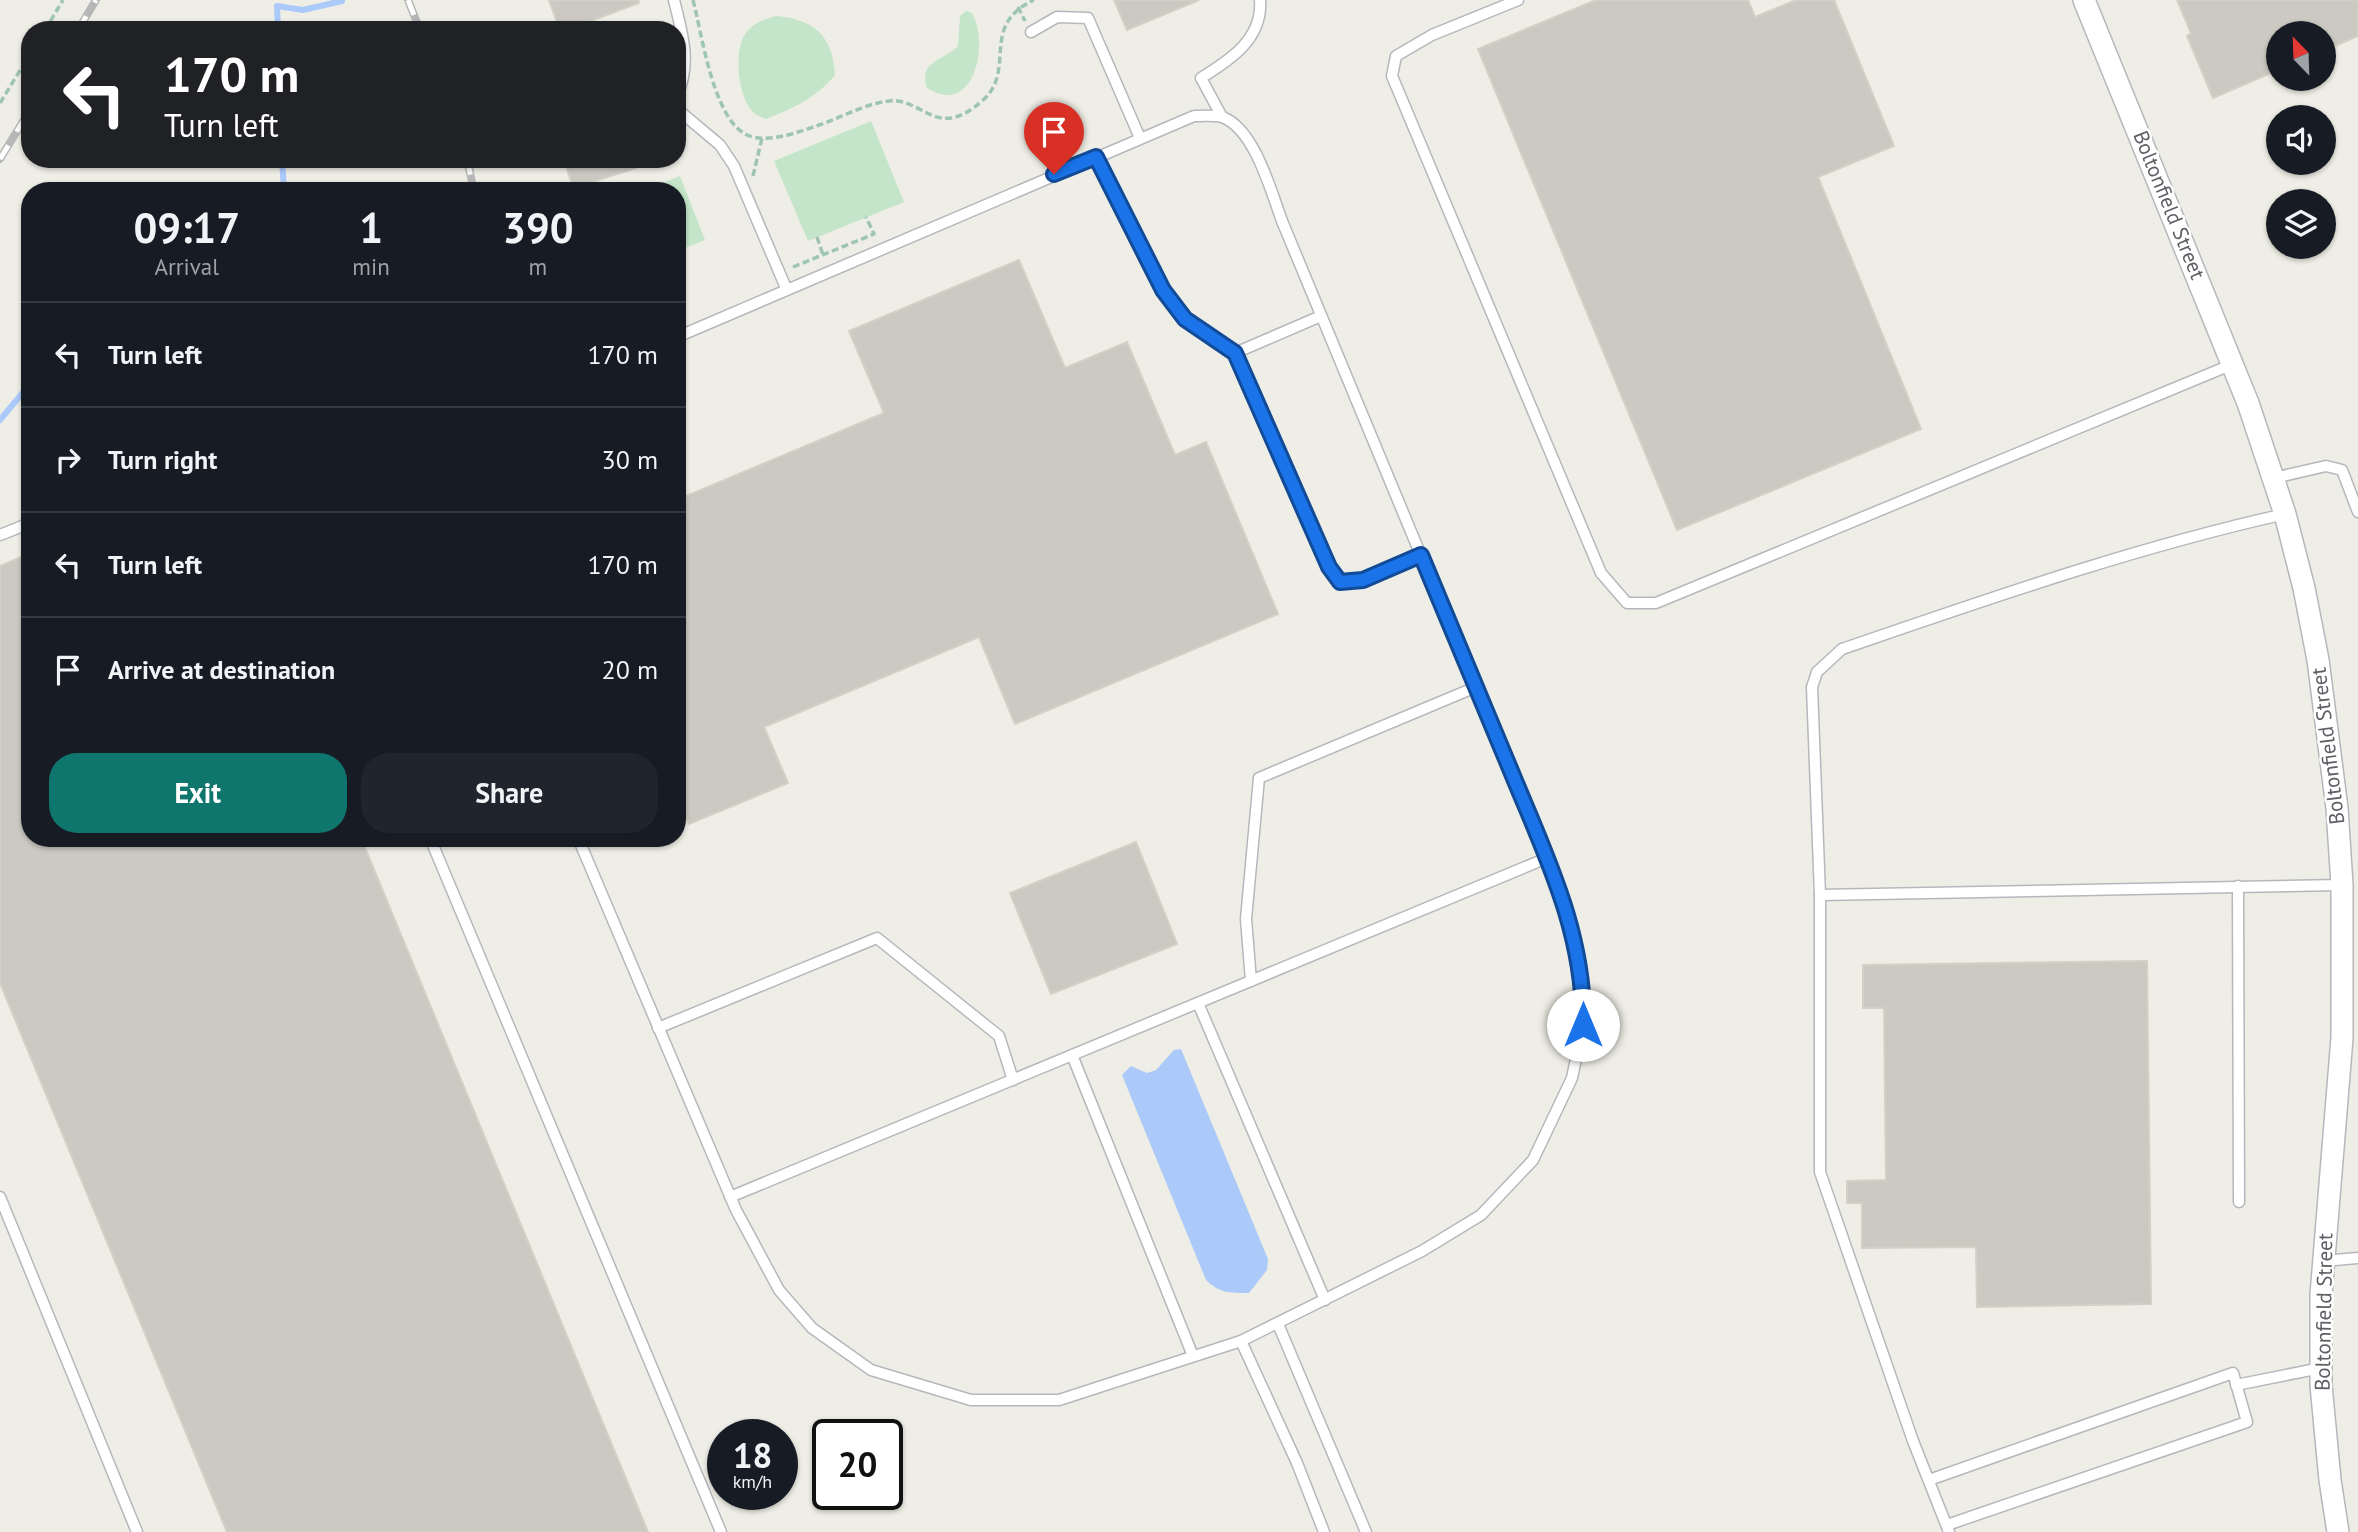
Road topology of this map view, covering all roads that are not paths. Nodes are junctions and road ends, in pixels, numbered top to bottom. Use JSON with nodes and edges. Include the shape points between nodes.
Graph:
{"nodes":[{"id":1,"x":674,"y":0,"type":"edge"},
{"id":2,"x":1260,"y":0,"type":"edge"},
{"id":3,"x":1518,"y":0,"type":"edge"},
{"id":4,"x":2084,"y":0,"type":"edge"},
{"id":5,"x":679,"y":21,"type":"edge"},
{"id":6,"x":1031,"y":32,"type":"dead end"},
{"id":7,"x":686,"y":117,"type":"edge"},
{"id":8,"x":1222,"y":117,"type":"junction"},
{"id":9,"x":1140,"y":138,"type":"junction"},
{"id":10,"x":1096,"y":157,"type":"junction"},
{"id":11,"x":786,"y":288,"type":"junction"},
{"id":12,"x":1321,"y":316,"type":"junction"},
{"id":13,"x":686,"y":333,"type":"edge"},
{"id":14,"x":1235,"y":353,"type":"junction"},
{"id":15,"x":2233,"y":364,"type":"junction"},
{"id":16,"x":2274,"y":478,"type":"junction"},
{"id":17,"x":2358,"y":512,"type":"edge"},
{"id":18,"x":2284,"y":514,"type":"junction"},
{"id":19,"x":21,"y":527,"type":"edge"},
{"id":20,"x":0,"y":536,"type":"edge"},
{"id":21,"x":1421,"y":555,"type":"junction"},
{"id":22,"x":1476,"y":687,"type":"junction"},
{"id":23,"x":434,"y":847,"type":"edge"},
{"id":24,"x":582,"y":847,"type":"edge"},
{"id":25,"x":1547,"y":858,"type":"junction"},
{"id":26,"x":2342,"y":885,"type":"junction"},
{"id":27,"x":2238,"y":886,"type":"junction"},
{"id":28,"x":1820,"y":895,"type":"junction"},
{"id":29,"x":2350,"y":950,"type":"edge"},
{"id":30,"x":1251,"y":981,"type":"junction"},
{"id":31,"x":1198,"y":1003,"type":"junction"},
{"id":32,"x":658,"y":1028,"type":"junction"},
{"id":33,"x":1072,"y":1055,"type":"junction"},
{"id":34,"x":1013,"y":1080,"type":"junction"},
{"id":35,"x":0,"y":1197,"type":"edge"},
{"id":36,"x":730,"y":1197,"type":"junction"},
{"id":37,"x":2239,"y":1202,"type":"dead end"},
{"id":38,"x":2358,"y":1258,"type":"edge"},
{"id":39,"x":2322,"y":1262,"type":"junction"},
{"id":40,"x":1325,"y":1300,"type":"junction"},
{"id":41,"x":1278,"y":1324,"type":"junction"},
{"id":42,"x":1241,"y":1341,"type":"junction"},
{"id":43,"x":1193,"y":1356,"type":"junction"},
{"id":44,"x":2321,"y":1368,"type":"junction"},
{"id":45,"x":2236,"y":1385,"type":"junction"},
{"id":46,"x":1928,"y":1480,"type":"junction"},
{"id":47,"x":1948,"y":1529,"type":"edge"},
{"id":48,"x":2331,"y":1530,"type":"edge"},
{"id":49,"x":137,"y":1532,"type":"edge"},
{"id":50,"x":721,"y":1532,"type":"edge"},
{"id":51,"x":1324,"y":1532,"type":"edge"},
{"id":52,"x":1366,"y":1532,"type":"edge"}],
"edges":[{"from":1,"to":5,"type":"lane"},
{"from":2,"to":8,"type":"lane","via":[[1261,11],[1249,41],[1201,78]]},
{"from":3,"to":15,"type":"lane","via":[[1432,35],[1396,56],[1392,76],[1601,573],[1627,603],[1656,603]]},
{"from":4,"to":15,"type":"street","name":"Boltonfield Street"},
{"from":6,"to":9,"type":"lane","via":[[1057,17],[1088,18]]},
{"from":7,"to":11,"type":"lane","via":[[720,145],[734,166]]},
{"from":8,"to":9,"type":"lane","via":[[1194,116]]},
{"from":8,"to":12,"type":"lane","via":[[1253,145]]},
{"from":9,"to":10,"type":"lane"},
{"from":10,"to":11,"type":"lane"},
{"from":10,"to":14,"type":"lane","via":[[1163,290],[1185,319]]},
{"from":11,"to":13,"type":"lane"},
{"from":12,"to":14,"type":"lane"},
{"from":12,"to":21,"type":"lane"},
{"from":14,"to":21,"type":"lane","via":[[1329,567],[1340,582],[1363,580]]},
{"from":15,"to":16,"type":"street","name":"Boltonfield Street"},
{"from":16,"to":17,"type":"lane","via":[[2326,466],[2342,470]]},
{"from":16,"to":18,"type":"street","name":"Boltonfield Street"},
{"from":18,"to":26,"type":"street","name":"Boltonfield Street","via":[[2318,660]]},
{"from":18,"to":28,"type":"lane","via":[[2192,535],[2059,575],[1842,649],[1817,672],[1812,687]]},
{"from":19,"to":20,"type":"lane"},
{"from":21,"to":22,"type":"lane"},
{"from":22,"to":25,"type":"lane"},
{"from":22,"to":30,"type":"lane","via":[[1259,778],[1246,919]]},
{"from":23,"to":50,"type":"lane"},
{"from":24,"to":32,"type":"lane"},
{"from":25,"to":30,"type":"lane"},
{"from":25,"to":40,"type":"lane","via":[[1580,961],[1583,1025],[1572,1078],[1533,1160],[1480,1215],[1422,1251]]},
{"from":26,"to":27,"type":"lane"},
{"from":26,"to":29,"type":"street","name":"Boltonfield Street"},
{"from":27,"to":28,"type":"lane"},
{"from":27,"to":37,"type":"lane"},
{"from":28,"to":46,"type":"lane","via":[[1820,1172]]},
{"from":29,"to":39,"type":"street","name":"Boltonfield Street"},
{"from":30,"to":31,"type":"lane"},
{"from":31,"to":33,"type":"lane"},
{"from":31,"to":40,"type":"lane"},
{"from":32,"to":34,"type":"lane","via":[[877,938],[999,1037]]},
{"from":32,"to":36,"type":"lane"},
{"from":33,"to":34,"type":"lane"},
{"from":33,"to":43,"type":"lane"},
{"from":34,"to":36,"type":"lane"},
{"from":35,"to":49,"type":"lane"},
{"from":36,"to":43,"type":"lane","via":[[779,1290],[812,1328],[871,1370],[971,1400],[1059,1400]]},
{"from":38,"to":39,"type":"lane"},
{"from":39,"to":44,"type":"street","name":"Boltonfield Street"},
{"from":40,"to":41,"type":"lane"},
{"from":41,"to":42,"type":"lane"},
{"from":41,"to":52,"type":"lane"},
{"from":42,"to":43,"type":"lane"},
{"from":42,"to":51,"type":"lane"},
{"from":44,"to":45,"type":"lane"},
{"from":44,"to":48,"type":"street","name":"Boltonfield Street"},
{"from":45,"to":46,"type":"lane","via":[[2233,1373]]},
{"from":45,"to":47,"type":"lane","via":[[2247,1422]]},
{"from":46,"to":47,"type":"lane"}]}
